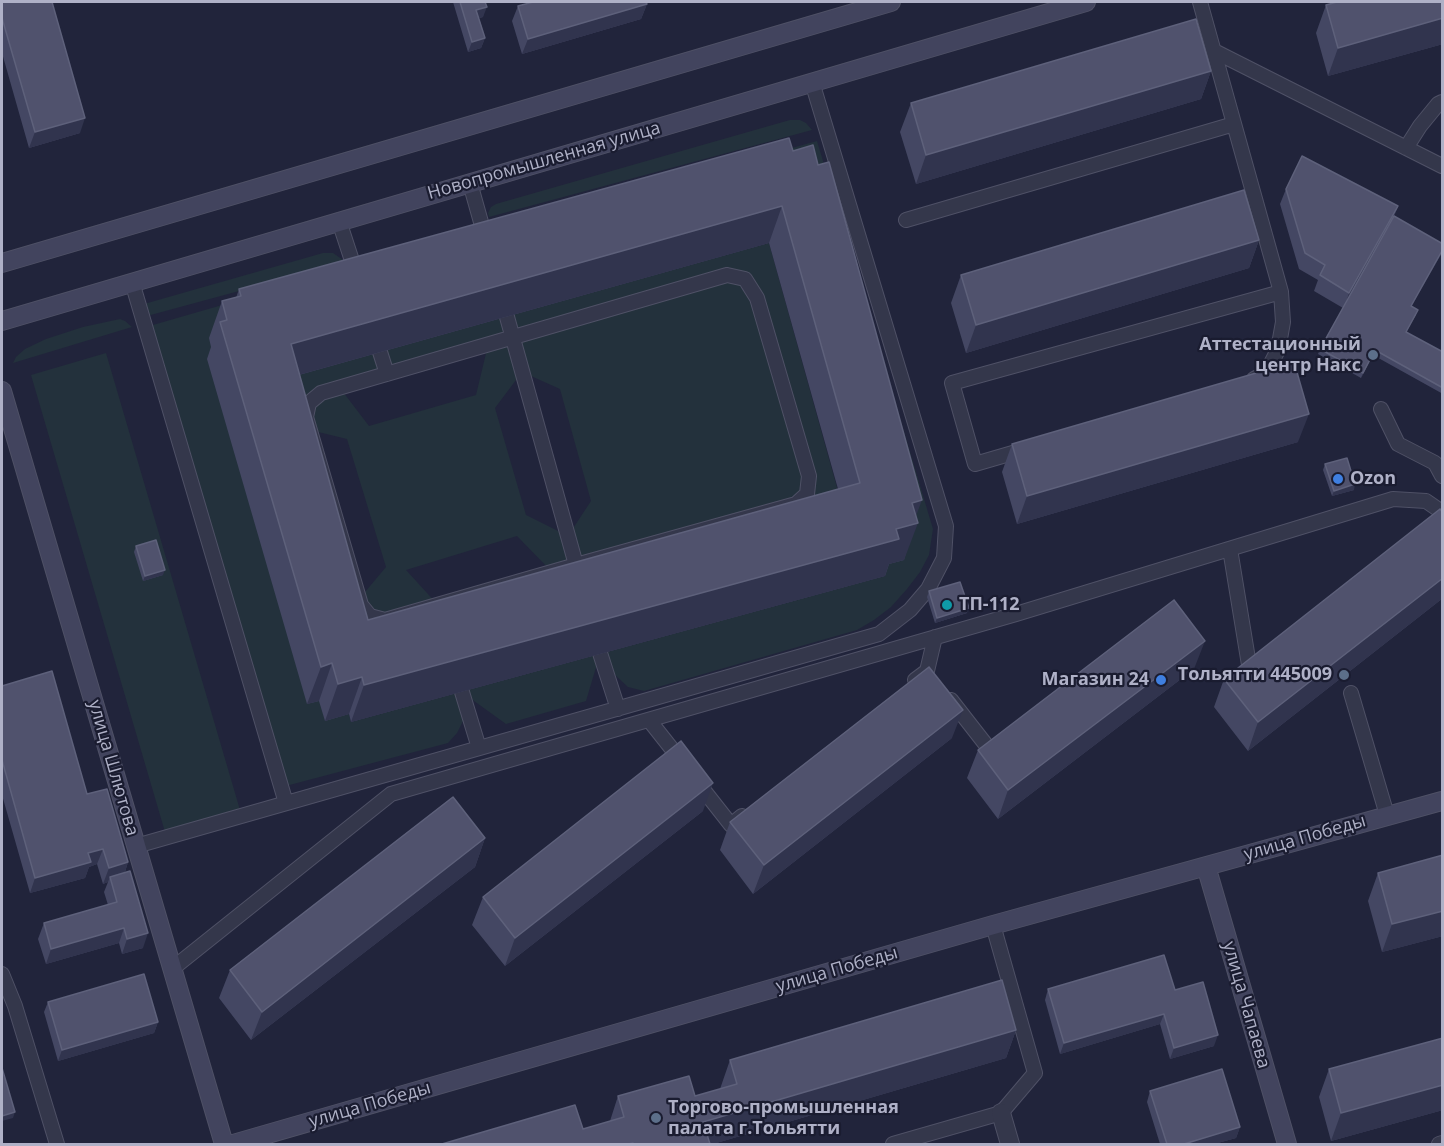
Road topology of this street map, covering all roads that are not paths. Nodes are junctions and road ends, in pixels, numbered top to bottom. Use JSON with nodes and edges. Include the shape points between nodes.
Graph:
{"nodes":[{"id":1,"x":891,"y":2,"type":"edge"},
{"id":2,"x":1086,"y":2,"type":"edge"},
{"id":3,"x":1200,"y":2,"type":"edge"},
{"id":4,"x":1214,"y":51,"type":"junction"},
{"id":5,"x":812,"y":82,"type":"junction"},
{"id":6,"x":1443,"y":102,"type":"edge"},
{"id":7,"x":1234,"y":123,"type":"junction"},
{"id":8,"x":1406,"y":148,"type":"junction"},
{"id":9,"x":1443,"y":166,"type":"edge"},
{"id":10,"x":470,"y":183,"type":"junction"},
{"id":11,"x":906,"y":220,"type":"dead end"},
{"id":12,"x":339,"y":221,"type":"junction"},
{"id":13,"x":490,"y":254,"type":"edge"},
{"id":14,"x":2,"y":263,"type":"edge"},
{"id":15,"x":132,"y":282,"type":"junction"},
{"id":16,"x":361,"y":289,"type":"edge"},
{"id":17,"x":1281,"y":292,"type":"junction"},
{"id":18,"x":507,"y":316,"type":"edge"},
{"id":19,"x":2,"y":321,"type":"edge"},
{"id":20,"x":513,"y":338,"type":"junction"},
{"id":21,"x":380,"y":352,"type":"edge"},
{"id":22,"x":387,"y":374,"type":"junction"},
{"id":23,"x":1239,"y":386,"type":"edge"},
{"id":24,"x":2,"y":392,"type":"edge"},
{"id":25,"x":1381,"y":409,"type":"dead end"},
{"id":26,"x":1032,"y":447,"type":"edge"},
{"id":27,"x":1443,"y":476,"type":"edge"},
{"id":28,"x":1443,"y":512,"type":"edge"},
{"id":29,"x":1230,"y":549,"type":"junction"},
{"id":30,"x":576,"y":565,"type":"junction"},
{"id":31,"x":581,"y":584,"type":"edge"},
{"id":32,"x":935,"y":637,"type":"junction"},
{"id":33,"x":600,"y":654,"type":"edge"},
{"id":34,"x":1250,"y":671,"type":"edge"},
{"id":35,"x":934,"y":679,"type":"junction"},
{"id":36,"x":908,"y":685,"type":"edge"},
{"id":37,"x":462,"y":692,"type":"edge"},
{"id":38,"x":1351,"y":693,"type":"dead end"},
{"id":39,"x":618,"y":709,"type":"junction"},
{"id":40,"x":649,"y":720,"type":"junction"},
{"id":41,"x":479,"y":748,"type":"junction"},
{"id":42,"x":990,"y":750,"type":"edge"},
{"id":43,"x":1443,"y":801,"type":"edge"},
{"id":44,"x":286,"y":803,"type":"junction"},
{"id":45,"x":750,"y":810,"type":"edge"},
{"id":46,"x":1387,"y":815,"type":"junction"},
{"id":47,"x":136,"y":846,"type":"junction"},
{"id":48,"x":1206,"y":866,"type":"junction"},
{"id":49,"x":993,"y":925,"type":"junction"},
{"id":50,"x":172,"y":969,"type":"junction"},
{"id":51,"x":2,"y":974,"type":"edge"},
{"id":52,"x":15,"y":1006,"type":"junction"},
{"id":53,"x":2,"y":1010,"type":"edge"},
{"id":54,"x":1001,"y":1113,"type":"junction"},
{"id":55,"x":57,"y":1144,"type":"edge"},
{"id":56,"x":224,"y":1144,"type":"edge"},
{"id":57,"x":233,"y":1144,"type":"edge"},
{"id":58,"x":893,"y":1144,"type":"edge"},
{"id":59,"x":1010,"y":1144,"type":"edge"},
{"id":60,"x":1287,"y":1144,"type":"edge"}],
"edges":[{"from":1,"to":14,"type":"main road"},
{"from":2,"to":5,"type":"main road","name":"Новопромышленная улица"},
{"from":3,"to":4,"type":"lane"},
{"from":4,"to":7,"type":"lane"},
{"from":4,"to":8,"type":"lane"},
{"from":5,"to":10,"type":"main road","name":"Новопромышленная улица"},
{"from":5,"to":39,"type":"lane","via":[[946,526],[944,558],[928,589],[910,610],[879,634]]},
{"from":6,"to":8,"type":"lane"},
{"from":7,"to":11,"type":"lane"},
{"from":7,"to":17,"type":"lane"},
{"from":8,"to":9,"type":"lane"},
{"from":10,"to":12,"type":"main road","name":"Новопромышленная улица"},
{"from":10,"to":13,"type":"lane"},
{"from":12,"to":15,"type":"main road","name":"Новопромышленная улица"},
{"from":12,"to":16,"type":"lane"},
{"from":15,"to":19,"type":"main road","name":"Новопромышленная улица"},
{"from":15,"to":44,"type":"lane"},
{"from":17,"to":23,"type":"lane","via":[[1283,322],[1278,350],[1266,373]]},
{"from":17,"to":26,"type":"lane","via":[[952,383],[975,464]]},
{"from":18,"to":20,"type":"lane"},
{"from":20,"to":22,"type":"lane"},
{"from":20,"to":30,"type":"lane"},
{"from":20,"to":30,"type":"lane","via":[[727,275],[745,279],[757,298],[809,477],[807,494],[795,504]]},
{"from":21,"to":22,"type":"lane"},
{"from":22,"to":30,"type":"lane","via":[[321,393],[309,403],[306,417],[362,605],[370,616],[385,620],[439,609]]},
{"from":24,"to":47,"type":"main road","name":"улица Шлютова"},
{"from":25,"to":27,"type":"lane","via":[[1398,444],[1436,463]]},
{"from":28,"to":29,"type":"lane","via":[[1426,501],[1393,499]]},
{"from":29,"to":32,"type":"lane"},
{"from":29,"to":34,"type":"lane"},
{"from":30,"to":31,"type":"lane"},
{"from":32,"to":35,"type":"lane"},
{"from":32,"to":40,"type":"lane"},
{"from":33,"to":39,"type":"lane"},
{"from":35,"to":36,"type":"lane"},
{"from":35,"to":42,"type":"lane"},
{"from":37,"to":41,"type":"lane"},
{"from":38,"to":46,"type":"lane"},
{"from":39,"to":41,"type":"lane"},
{"from":40,"to":45,"type":"lane","via":[[668,753],[731,825]]},
{"from":40,"to":50,"type":"lane","via":[[391,794]]},
{"from":41,"to":44,"type":"lane"},
{"from":43,"to":46,"type":"main road","name":"улица Победы"},
{"from":44,"to":47,"type":"lane"},
{"from":46,"to":48,"type":"main road","name":"улица Победы"},
{"from":47,"to":50,"type":"main road","name":"улица Шлютова"},
{"from":48,"to":49,"type":"main road","name":"улица Победы"},
{"from":48,"to":60,"type":"main road","name":"улица Чапаева"},
{"from":49,"to":54,"type":"lane","via":[[1035,1073]]},
{"from":49,"to":57,"type":"main road","name":"улица Победы"},
{"from":50,"to":56,"type":"main road","name":"улица Шлютова"},
{"from":51,"to":52,"type":"lane"},
{"from":52,"to":53,"type":"lane"},
{"from":52,"to":55,"type":"lane"},
{"from":54,"to":58,"type":"lane"},
{"from":54,"to":59,"type":"street"}]}
